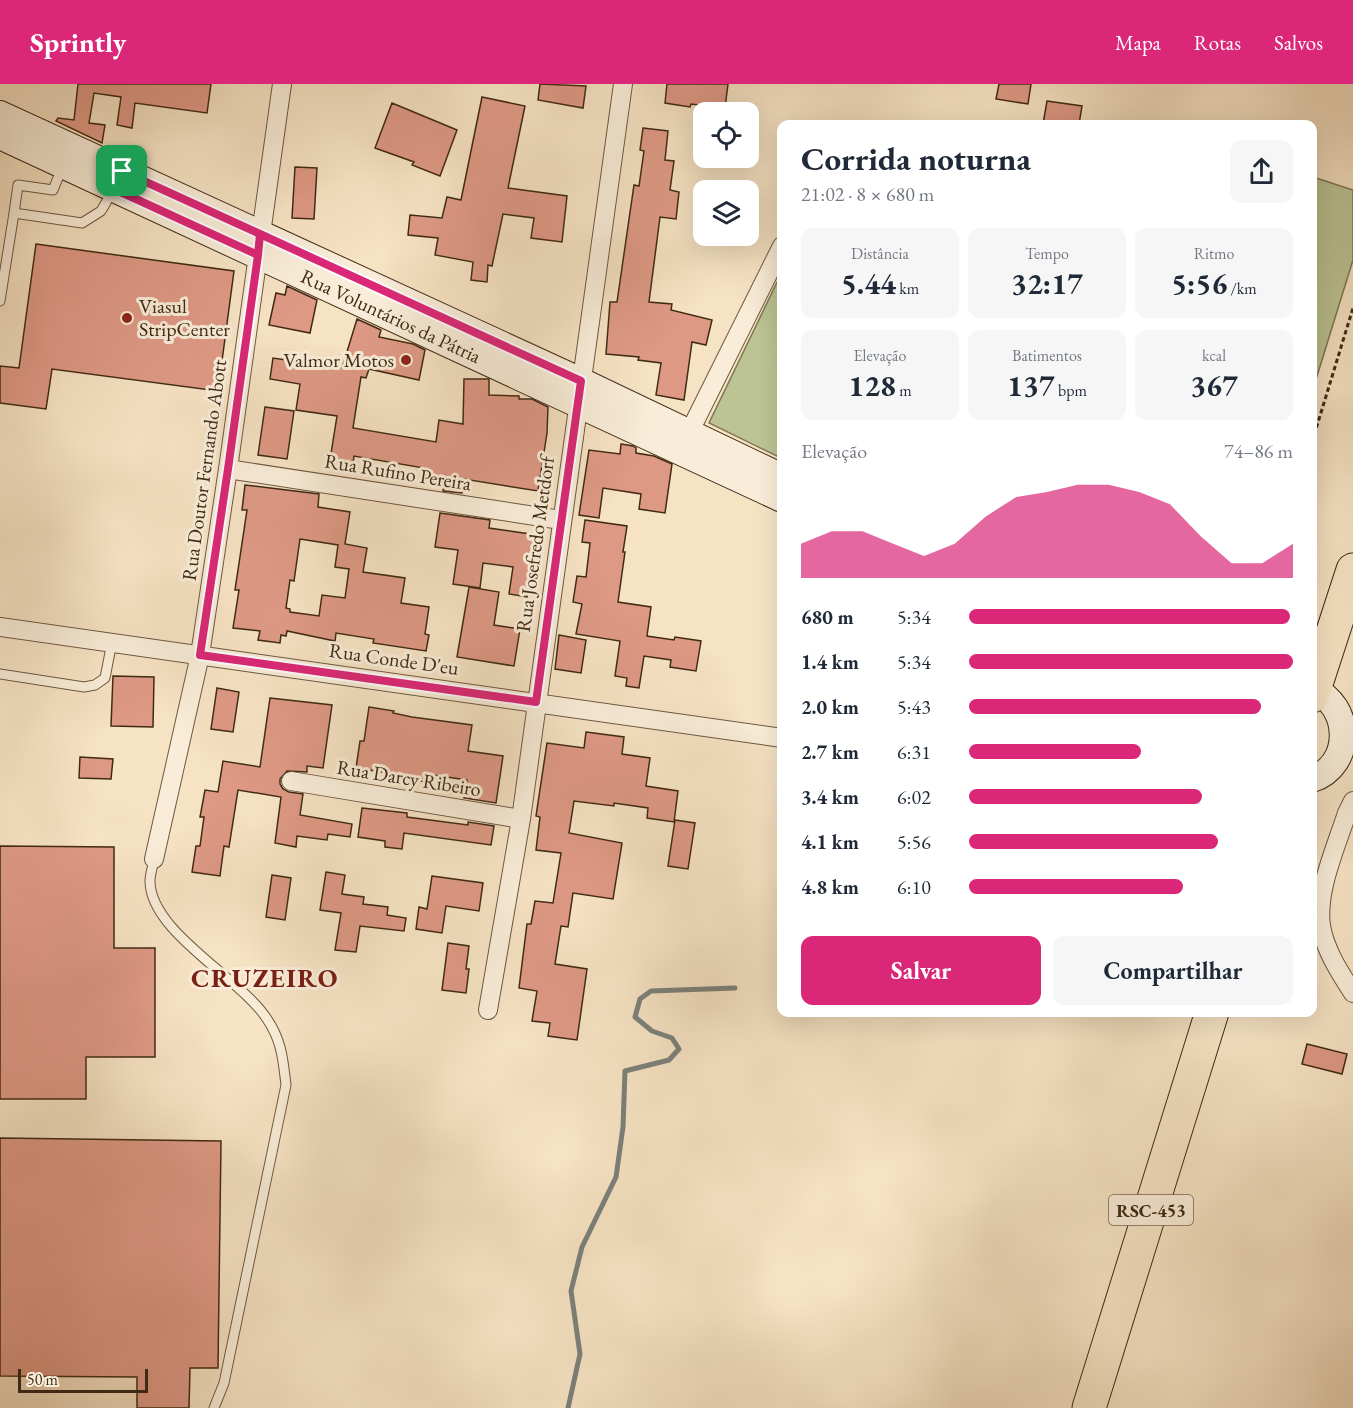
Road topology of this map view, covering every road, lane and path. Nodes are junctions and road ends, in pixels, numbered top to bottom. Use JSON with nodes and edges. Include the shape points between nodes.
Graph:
{"nodes":[{"id":1,"x":282,"y":84,"type":"edge"},
{"id":2,"x":623,"y":84,"type":"edge"},
{"id":3,"x":7,"y":128,"type":"edge"},
{"id":4,"x":67,"y":156,"type":"junction"},
{"id":5,"x":118,"y":180,"type":"junction"},
{"id":6,"x":14,"y":213,"type":"junction"},
{"id":7,"x":259,"y":244,"type":"junction"},
{"id":8,"x":777,"y":256,"type":"edge"},
{"id":9,"x":0,"y":301,"type":"edge"},
{"id":10,"x":1353,"y":308,"type":"edge"},
{"id":11,"x":580,"y":392,"type":"junction"},
{"id":12,"x":1317,"y":426,"type":"edge"},
{"id":13,"x":689,"y":434,"type":"junction"},
{"id":14,"x":228,"y":469,"type":"junction"},
{"id":15,"x":744,"y":470,"type":"junction"},
{"id":16,"x":777,"y":476,"type":"edge"},
{"id":17,"x":777,"y":495,"type":"edge"},
{"id":18,"x":561,"y":520,"type":"junction"},
{"id":19,"x":1353,"y":570,"type":"edge"},
{"id":20,"x":1340,"y":613,"type":"junction"},
{"id":21,"x":0,"y":627,"type":"edge"},
{"id":22,"x":112,"y":642,"type":"junction"},
{"id":23,"x":1317,"y":647,"type":"edge"},
{"id":24,"x":200,"y":655,"type":"junction"},
{"id":25,"x":0,"y":674,"type":"edge"},
{"id":26,"x":1317,"y":693,"type":"edge"},
{"id":27,"x":536,"y":702,"type":"junction"},
{"id":28,"x":1350,"y":732,"type":"edge"},
{"id":29,"x":777,"y":737,"type":"edge"},
{"id":30,"x":1332,"y":770,"type":"edge"},
{"id":31,"x":291,"y":781,"type":"dead end"},
{"id":32,"x":1353,"y":801,"type":"edge"},
{"id":33,"x":520,"y":819,"type":"junction"},
{"id":34,"x":154,"y":859,"type":"joint"},
{"id":35,"x":1353,"y":993,"type":"edge"},
{"id":36,"x":488,"y":1010,"type":"dead end"},
{"id":37,"x":1210,"y":1017,"type":"edge"},
{"id":38,"x":214,"y":1408,"type":"edge"},
{"id":39,"x":1089,"y":1408,"type":"edge"}],
"edges":[{"from":1,"to":7,"type":"street","name":"Rua Doutor Fernando Abott"},
{"from":2,"to":11,"type":"street","name":"Rua Josefredo Metdorf"},
{"from":3,"to":4,"type":"main road","name":"Rua Voluntários da Pátria"},
{"from":4,"to":5,"type":"main road","name":"Rua Voluntários da Pátria"},
{"from":4,"to":6,"type":"lane","via":[[53,190],[18,185]]},
{"from":5,"to":6,"type":"lane","via":[[101,211],[82,223]]},
{"from":5,"to":7,"type":"main road","name":"Rua Voluntários da Pátria"},
{"from":6,"to":9,"type":"lane"},
{"from":7,"to":11,"type":"main road","name":"Rua Voluntários da Pátria"},
{"from":7,"to":14,"type":"street","name":"Rua Doutor Fernando Abott"},
{"from":8,"to":13,"type":"street"},
{"from":10,"to":12,"type":"path"},
{"from":11,"to":13,"type":"main road","name":"Rua Voluntários da Pátria"},
{"from":11,"to":15,"type":"main road","name":"Rua Voluntários da Pátria"},
{"from":11,"to":18,"type":"street","name":"Rua Josefredo Metdorf"},
{"from":13,"to":15,"type":"main road","name":"Rua Voluntários da Pátria"},
{"from":14,"to":18,"type":"street","name":"Rua Rufino Pereira"},
{"from":14,"to":24,"type":"street","name":"Rua Doutor Fernando Abott"},
{"from":15,"to":16,"type":"main road","name":"Rua Voluntários da Pátria"},
{"from":15,"to":17,"type":"main road","name":"Rua Voluntários da Pátria"},
{"from":18,"to":27,"type":"street","name":"Rua Josefredo Metdorf"},
{"from":19,"to":20,"type":"highway"},
{"from":20,"to":23,"type":"highway"},
{"from":20,"to":26,"type":"highway"},
{"from":21,"to":22,"type":"street","name":"Rua Conde D'eu"},
{"from":22,"to":24,"type":"street","name":"Rua Conde D'eu"},
{"from":22,"to":25,"type":"lane","via":[[105,678],[95,685],[84,687]]},
{"from":24,"to":27,"type":"street","name":"Rua Conde D'eu"},
{"from":24,"to":34,"type":"street","name":"Rua Doutor Fernando Abott"},
{"from":26,"to":28,"type":"main road","via":[[1342,712]]},
{"from":27,"to":29,"type":"street","name":"Rua Conde D'eu"},
{"from":27,"to":33,"type":"street","name":"Rua Josefredo Metdorf"},
{"from":28,"to":30,"type":"main road"},
{"from":31,"to":33,"type":"street","name":"Rua Darcy Ribeiro"},
{"from":32,"to":35,"type":"street","via":[[1320,900],[1321,927],[1328,949]]},
{"from":33,"to":36,"type":"street","name":"Rua Josefredo Metdorf"},
{"from":34,"to":38,"type":"lane","via":[[150,882],[156,906],[174,932],[223,973],[266,1017],[280,1042],[286,1085],[224,1383]]},
{"from":37,"to":39,"type":"highway","number":"RSC-453"}]}
